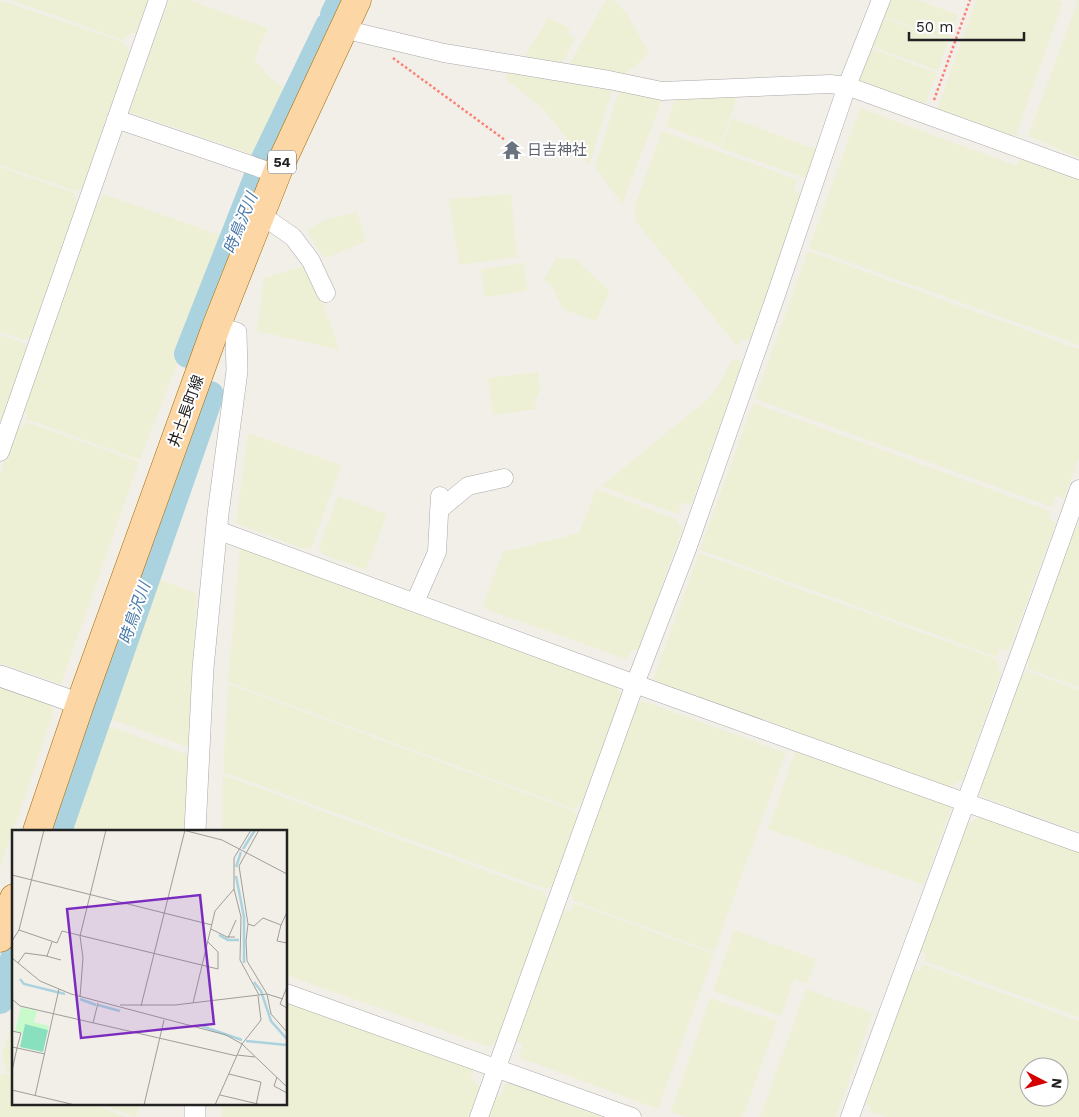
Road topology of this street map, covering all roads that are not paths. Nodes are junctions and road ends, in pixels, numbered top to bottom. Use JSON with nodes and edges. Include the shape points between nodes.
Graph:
{"nodes":[{"id":1,"x":158,"y":0,"type":"edge"},
{"id":2,"x":357,"y":0,"type":"edge"},
{"id":3,"x":881,"y":0,"type":"edge"},
{"id":4,"x":343,"y":29,"type":"junction"},
{"id":5,"x":847,"y":86,"type":"junction"},
{"id":6,"x":116,"y":119,"type":"junction"},
{"id":7,"x":1079,"y":170,"type":"edge"},
{"id":8,"x":277,"y":174,"type":"junction"},
{"id":9,"x":260,"y":214,"type":"junction"},
{"id":10,"x":326,"y":293,"type":"dead end"},
{"id":11,"x":216,"y":327,"type":"junction"},
{"id":12,"x":0,"y":452,"type":"edge"},
{"id":13,"x":504,"y":478,"type":"dead end"},
{"id":14,"x":1079,"y":489,"type":"edge"},
{"id":15,"x":217,"y":530,"type":"junction"},
{"id":16,"x":415,"y":602,"type":"junction"},
{"id":17,"x":0,"y":676,"type":"edge"},
{"id":18,"x":635,"y":684,"type":"junction"},
{"id":19,"x":80,"y":704,"type":"junction"},
{"id":20,"x":965,"y":802,"type":"junction"},
{"id":21,"x":37,"y":830,"type":"edge"},
{"id":22,"x":195,"y":830,"type":"edge"},
{"id":23,"x":1079,"y":843,"type":"edge"},
{"id":24,"x":12,"y":904,"type":"edge"},
{"id":25,"x":0,"y":938,"type":"edge"},
{"id":26,"x":288,"y":994,"type":"edge"},
{"id":27,"x":496,"y":1067,"type":"junction"},
{"id":28,"x":195,"y":1104,"type":"edge"},
{"id":29,"x":195,"y":1117,"type":"edge"},
{"id":30,"x":480,"y":1117,"type":"edge"},
{"id":31,"x":632,"y":1117,"type":"edge"},
{"id":32,"x":850,"y":1117,"type":"edge"}],
"edges":[{"from":1,"to":6,"type":"street"},
{"from":2,"to":4,"type":"main road","name":"井土長町線","number":"54"},
{"from":3,"to":5,"type":"street"},
{"from":4,"to":5,"type":"street","via":[[444,53],[662,90]]},
{"from":4,"to":8,"type":"main road","name":"井土長町線","number":"54"},
{"from":5,"to":7,"type":"street"},
{"from":5,"to":18,"type":"street","via":[[687,549]]},
{"from":6,"to":8,"type":"street"},
{"from":6,"to":12,"type":"street"},
{"from":8,"to":9,"type":"main road","name":"井土長町線","number":"54"},
{"from":9,"to":10,"type":"street","via":[[293,237],[311,261]]},
{"from":9,"to":11,"type":"main road","name":"井土長町線","number":"54"},
{"from":11,"to":15,"type":"street","via":[[236,333],[237,371]]},
{"from":11,"to":19,"type":"main road","name":"井土長町線","number":"54"},
{"from":13,"to":16,"type":"street","via":[[468,486],[439,503],[437,552]]},
{"from":14,"to":20,"type":"street"},
{"from":15,"to":16,"type":"street"},
{"from":15,"to":22,"type":"street","via":[[203,668]]},
{"from":16,"to":18,"type":"street"},
{"from":17,"to":19,"type":"street"},
{"from":18,"to":20,"type":"street"},
{"from":18,"to":27,"type":"street"},
{"from":19,"to":21,"type":"main road","name":"井土長町線","number":"54"},
{"from":20,"to":23,"type":"street"},
{"from":20,"to":32,"type":"street"},
{"from":24,"to":25,"type":"main road"},
{"from":26,"to":27,"type":"street"},
{"from":27,"to":30,"type":"street"},
{"from":27,"to":31,"type":"street"},
{"from":28,"to":29,"type":"street"}]}
